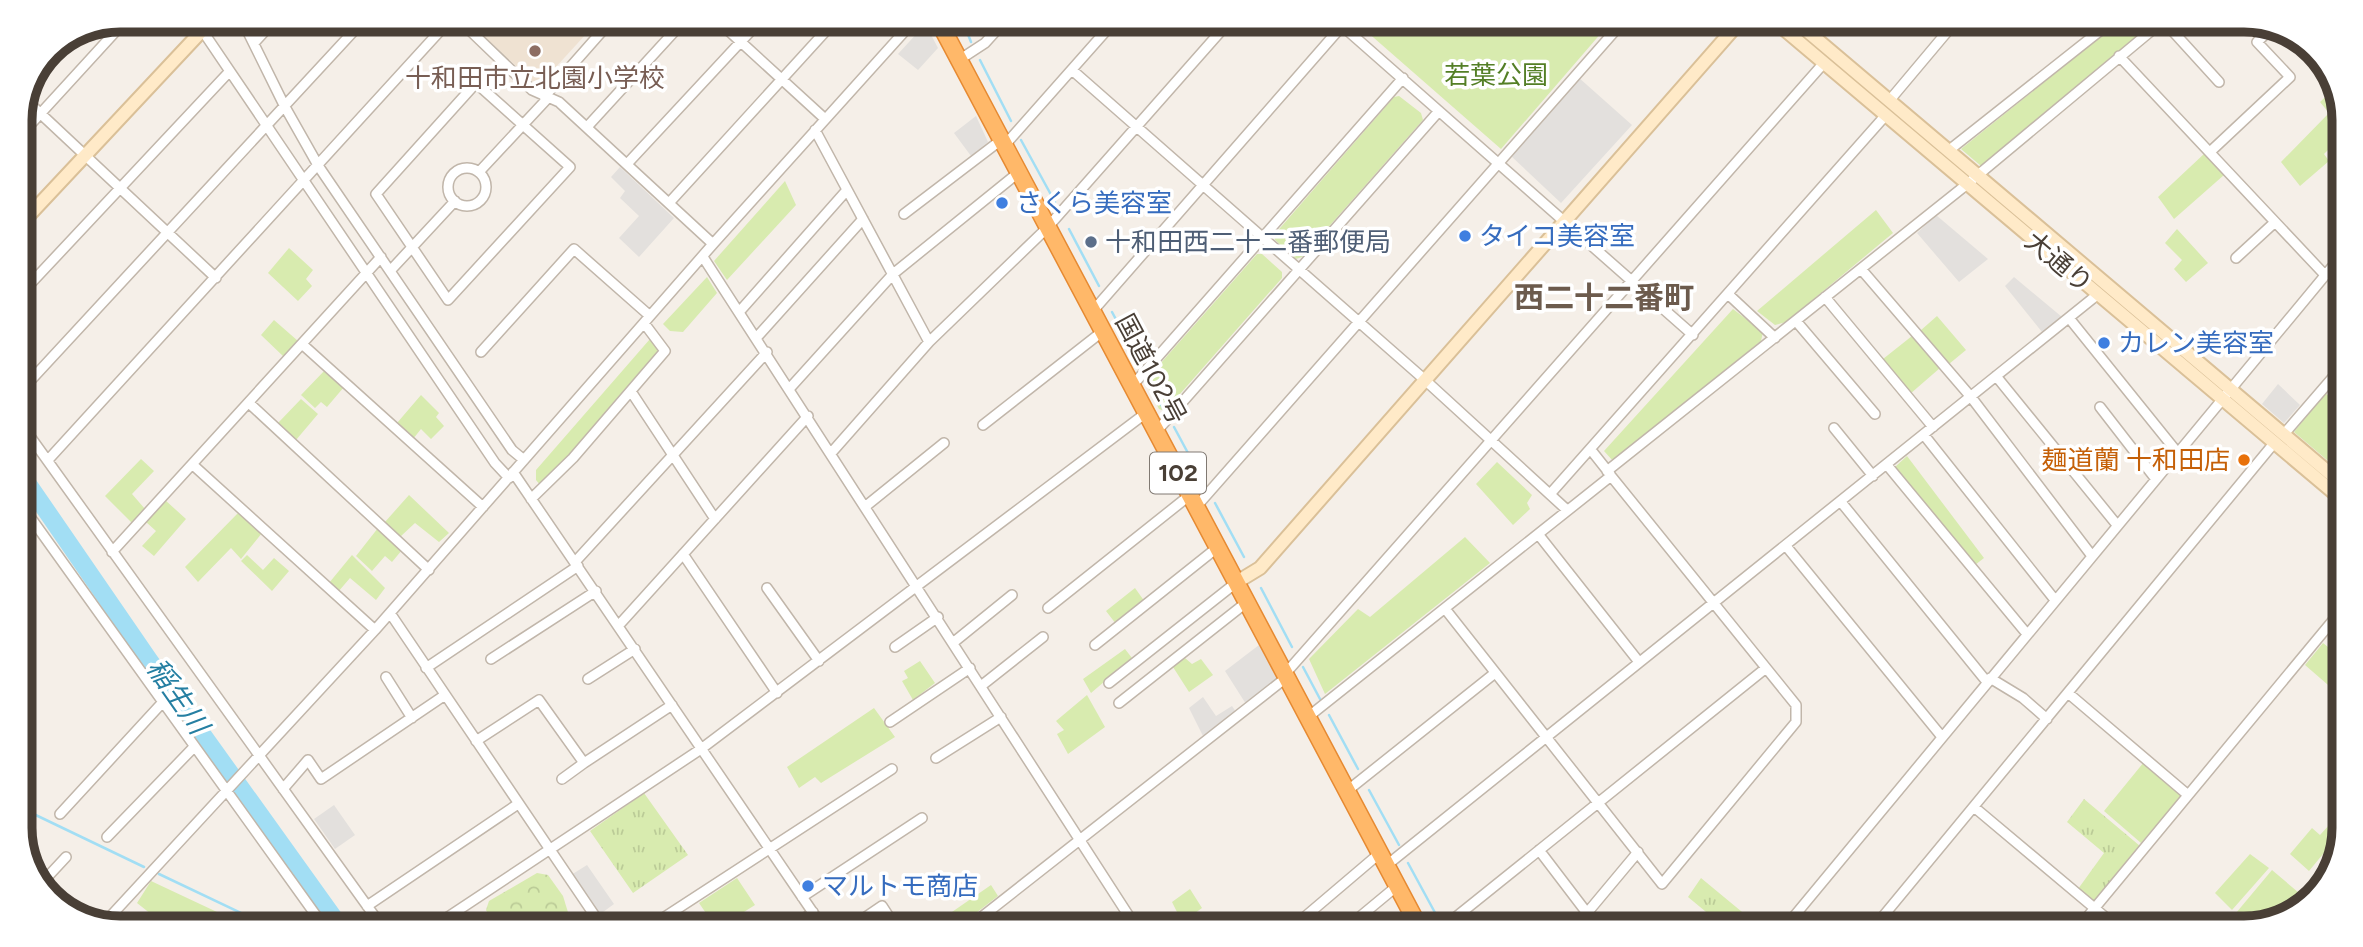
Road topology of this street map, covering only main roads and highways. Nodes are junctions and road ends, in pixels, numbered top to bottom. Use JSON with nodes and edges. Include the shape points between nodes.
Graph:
{"nodes":[{"id":1,"x":944,"y":31,"type":"edge"},
{"id":2,"x":1413,"y":916,"type":"edge"}],
"edges":[{"from":1,"to":2,"type":"highway","name":"国道102号","number":"102"}]}
